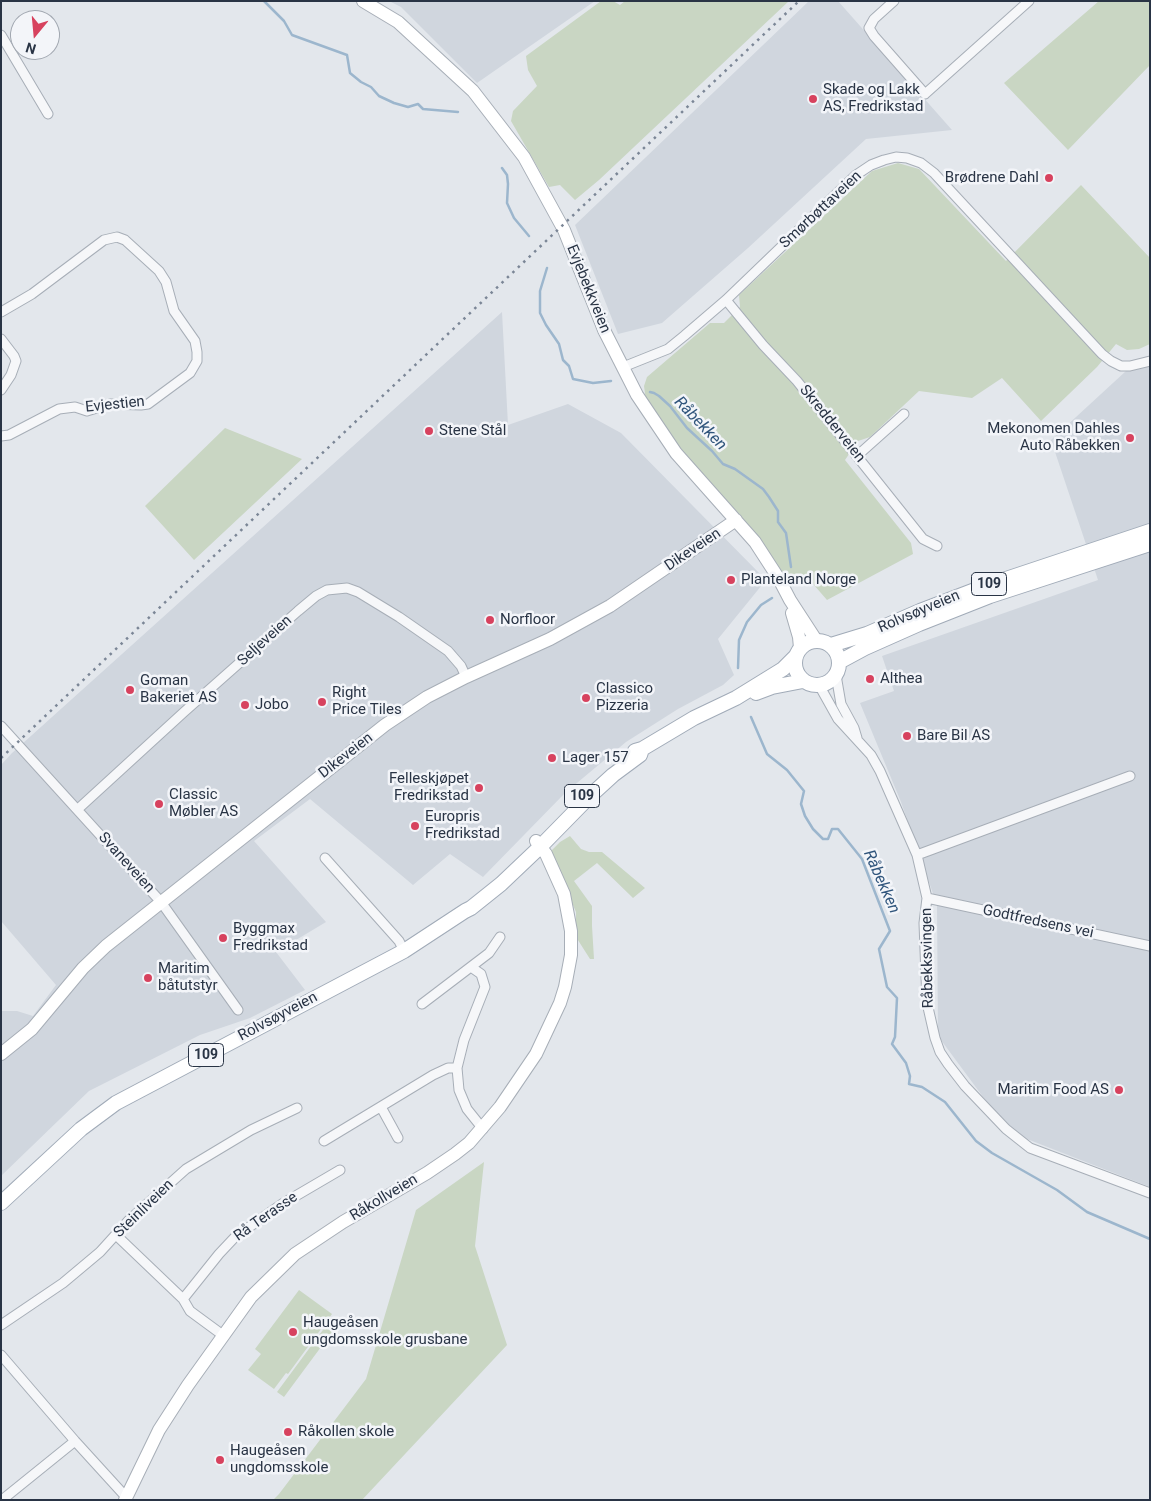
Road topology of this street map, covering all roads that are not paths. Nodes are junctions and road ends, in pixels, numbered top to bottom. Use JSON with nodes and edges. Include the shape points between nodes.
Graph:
{"nodes":[{"id":1,"x":363,"y":1,"type":"edge"},
{"id":2,"x":894,"y":1,"type":"edge"},
{"id":3,"x":1029,"y":1,"type":"edge"},
{"id":4,"x":1,"y":35,"type":"edge"},
{"id":5,"x":48,"y":114,"type":"dead end"},
{"id":6,"x":726,"y":300,"type":"junction"},
{"id":7,"x":1,"y":312,"type":"edge"},
{"id":8,"x":1,"y":339,"type":"edge"},
{"id":9,"x":1150,"y":361,"type":"edge"},
{"id":10,"x":623,"y":367,"type":"junction"},
{"id":11,"x":1,"y":390,"type":"edge"},
{"id":12,"x":904,"y":414,"type":"dead end"},
{"id":13,"x":1,"y":436,"type":"edge"},
{"id":14,"x":858,"y":455,"type":"junction"},
{"id":15,"x":736,"y":520,"type":"junction"},
{"id":16,"x":1150,"y":531,"type":"edge"},
{"id":17,"x":1150,"y":544,"type":"edge"},
{"id":18,"x":937,"y":546,"type":"dead end"},
{"id":19,"x":790,"y":600,"type":"junction"},
{"id":20,"x":816,"y":640,"type":"junction"},
{"id":21,"x":831,"y":645,"type":"junction"},
{"id":22,"x":797,"y":653,"type":"junction"},
{"id":23,"x":838,"y":668,"type":"junction"},
{"id":24,"x":466,"y":677,"type":"junction"},
{"id":25,"x":803,"y":681,"type":"junction"},
{"id":26,"x":819,"y":685,"type":"junction"},
{"id":27,"x":736,"y":698,"type":"junction"},
{"id":28,"x":1,"y":726,"type":"edge"},
{"id":29,"x":857,"y":738,"type":"junction"},
{"id":30,"x":1130,"y":776,"type":"dead end"},
{"id":31,"x":78,"y":809,"type":"junction"},
{"id":32,"x":534,"y":848,"type":"junction"},
{"id":33,"x":917,"y":855,"type":"junction"},
{"id":34,"x":325,"y":858,"type":"dead end"},
{"id":35,"x":927,"y":898,"type":"junction"},
{"id":36,"x":161,"y":902,"type":"junction"},
{"id":37,"x":500,"y":937,"type":"dead end"},
{"id":38,"x":1150,"y":946,"type":"edge"},
{"id":39,"x":404,"y":951,"type":"junction"},
{"id":40,"x":471,"y":967,"type":"junction"},
{"id":41,"x":422,"y":1004,"type":"dead end"},
{"id":42,"x":238,"y":1010,"type":"dead end"},
{"id":43,"x":1,"y":1054,"type":"edge"},
{"id":44,"x":457,"y":1068,"type":"junction"},
{"id":45,"x":381,"y":1107,"type":"junction"},
{"id":46,"x":296,"y":1108,"type":"dead end"},
{"id":47,"x":482,"y":1129,"type":"junction"},
{"id":48,"x":398,"y":1138,"type":"dead end"},
{"id":49,"x":324,"y":1141,"type":"dead end"},
{"id":50,"x":340,"y":1170,"type":"dead end"},
{"id":51,"x":1150,"y":1193,"type":"edge"},
{"id":52,"x":1,"y":1203,"type":"edge"},
{"id":53,"x":116,"y":1235,"type":"junction"},
{"id":54,"x":183,"y":1299,"type":"junction"},
{"id":55,"x":1,"y":1325,"type":"edge"},
{"id":56,"x":224,"y":1336,"type":"junction"},
{"id":57,"x":1,"y":1355,"type":"edge"},
{"id":58,"x":75,"y":1441,"type":"junction"},
{"id":59,"x":125,"y":1498,"type":"edge"},
{"id":60,"x":2,"y":1500,"type":"edge"}],
"edges":[{"from":1,"to":10,"type":"street","name":"Evjebekkveien","via":[[398,22],[473,91],[524,157],[564,230],[604,330]]},
{"from":2,"to":3,"type":"street","via":[[869,28],[925,94]]},
{"from":4,"to":5,"type":"street"},
{"from":6,"to":9,"type":"street","name":"Smørbøttaveien","via":[[856,176],[884,160],[907,158],[934,173],[1102,354],[1121,366]]},
{"from":6,"to":10,"type":"street","name":"Smørbøttaveien","via":[[668,349]]},
{"from":6,"to":14,"type":"street","name":"Skredderveien"},
{"from":7,"to":13,"type":"street","name":"Evjestien","via":[[32,294],[104,240],[117,237],[125,240],[159,271],[166,282],[174,311],[194,341],[197,352],[190,373],[148,404],[110,404],[87,411],[75,407],[59,409]]},
{"from":8,"to":11,"type":"street","via":[[16,361]]},
{"from":10,"to":15,"type":"street","name":"Evjebekkveien","via":[[637,395],[676,453]]},
{"from":12,"to":14,"type":"street"},
{"from":14,"to":18,"type":"street","name":"Skredderveien","via":[[923,539]]},
{"from":15,"to":19,"type":"street","name":"Evjebekkveien","via":[[760,549]]},
{"from":15,"to":24,"type":"street","name":"Dikeveien","via":[[610,606],[550,640]]},
{"from":16,"to":21,"type":"main road","name":"Rolvsøyveien","number":"109","via":[[988,584],[867,634]]},
{"from":17,"to":23,"type":"main road","name":"Rolvsøyveien","number":"109","via":[[990,596],[919,624],[866,648]]},
{"from":19,"to":20,"type":"street","name":"Evjebekkveien"},
{"from":19,"to":22,"type":"street","name":"Evjebekkveien","via":[[800,638]]},
{"from":20,"to":21,"type":"main road"},
{"from":20,"to":22,"type":"main road","number":"109","via":[[807,642]]},
{"from":21,"to":23,"type":"main road","via":[[837,653]]},
{"from":22,"to":25,"type":"main road","via":[[794,666]]},
{"from":22,"to":27,"type":"main road","name":"Rolvsøyveien","number":"109","via":[[783,669]]},
{"from":23,"to":26,"type":"main road","number":"109","via":[[829,682]]},
{"from":23,"to":29,"type":"street","name":"Råbekksvingen","via":[[841,704]]},
{"from":24,"to":31,"type":"street","name":"Seljeveien","via":[[448,651],[400,617],[358,592],[346,588],[328,590],[298,611]]},
{"from":24,"to":36,"type":"street","name":"Dikeveien","via":[[427,697],[386,726]]},
{"from":25,"to":26,"type":"main road","number":"109"},
{"from":25,"to":27,"type":"main road","name":"Rolvsøyveien","number":"109"},
{"from":26,"to":29,"type":"street","name":"Råbekksvingen","via":[[838,718]]},
{"from":27,"to":32,"type":"main road","name":"Rolvsøyveien","number":"109","via":[[636,750],[610,771]]},
{"from":28,"to":31,"type":"street","name":"Svaneveien"},
{"from":29,"to":33,"type":"street","name":"Råbekksvingen","via":[[880,771]]},
{"from":30,"to":33,"type":"street"},
{"from":31,"to":36,"type":"street","name":"Svaneveien"},
{"from":32,"to":39,"type":"main road","name":"Rolvsøyveien","number":"109","via":[[465,911]]},
{"from":32,"to":47,"type":"street","name":"Råkollveien","via":[[552,871],[564,894],[571,932],[571,955],[558,1009],[536,1054],[515,1088]]},
{"from":33,"to":35,"type":"street","name":"Råbekksvingen"},
{"from":34,"to":39,"type":"street","via":[[399,941]]},
{"from":35,"to":38,"type":"street","name":"Godtfredsens vei"},
{"from":35,"to":51,"type":"street","name":"Råbekksvingen","via":[[924,922],[927,1002],[935,1038],[948,1064],[1006,1129],[1030,1148]]},
{"from":36,"to":42,"type":"street","name":"Svaneveien"},
{"from":36,"to":43,"type":"street","name":"Dikeveien","via":[[106,946],[32,1028]]},
{"from":37,"to":40,"type":"street","via":[[489,952]]},
{"from":39,"to":52,"type":"main road","name":"Rolvsøyveien","number":"109","via":[[116,1103],[81,1129]]},
{"from":40,"to":41,"type":"street"},
{"from":40,"to":44,"type":"street","via":[[481,974],[486,986],[464,1040]]},
{"from":44,"to":45,"type":"street","via":[[448,1068],[433,1075]]},
{"from":44,"to":47,"type":"street","via":[[459,1090],[467,1109]]},
{"from":45,"to":48,"type":"street"},
{"from":45,"to":49,"type":"street"},
{"from":46,"to":53,"type":"street","name":"Steinliveien","via":[[251,1130],[186,1169]]},
{"from":47,"to":56,"type":"street","name":"Råkollveien","via":[[456,1154],[296,1254],[252,1297]]},
{"from":50,"to":54,"type":"street","name":"Rå Terasse","via":[[282,1204],[235,1237]]},
{"from":53,"to":54,"type":"street"},
{"from":53,"to":55,"type":"street","name":"Steinliveien","via":[[63,1283]]},
{"from":54,"to":56,"type":"street","via":[[190,1311]]},
{"from":56,"to":59,"type":"street","name":"Råkollveien","via":[[159,1430]]},
{"from":57,"to":58,"type":"street"},
{"from":58,"to":59,"type":"street"},
{"from":58,"to":60,"type":"street"}]}
